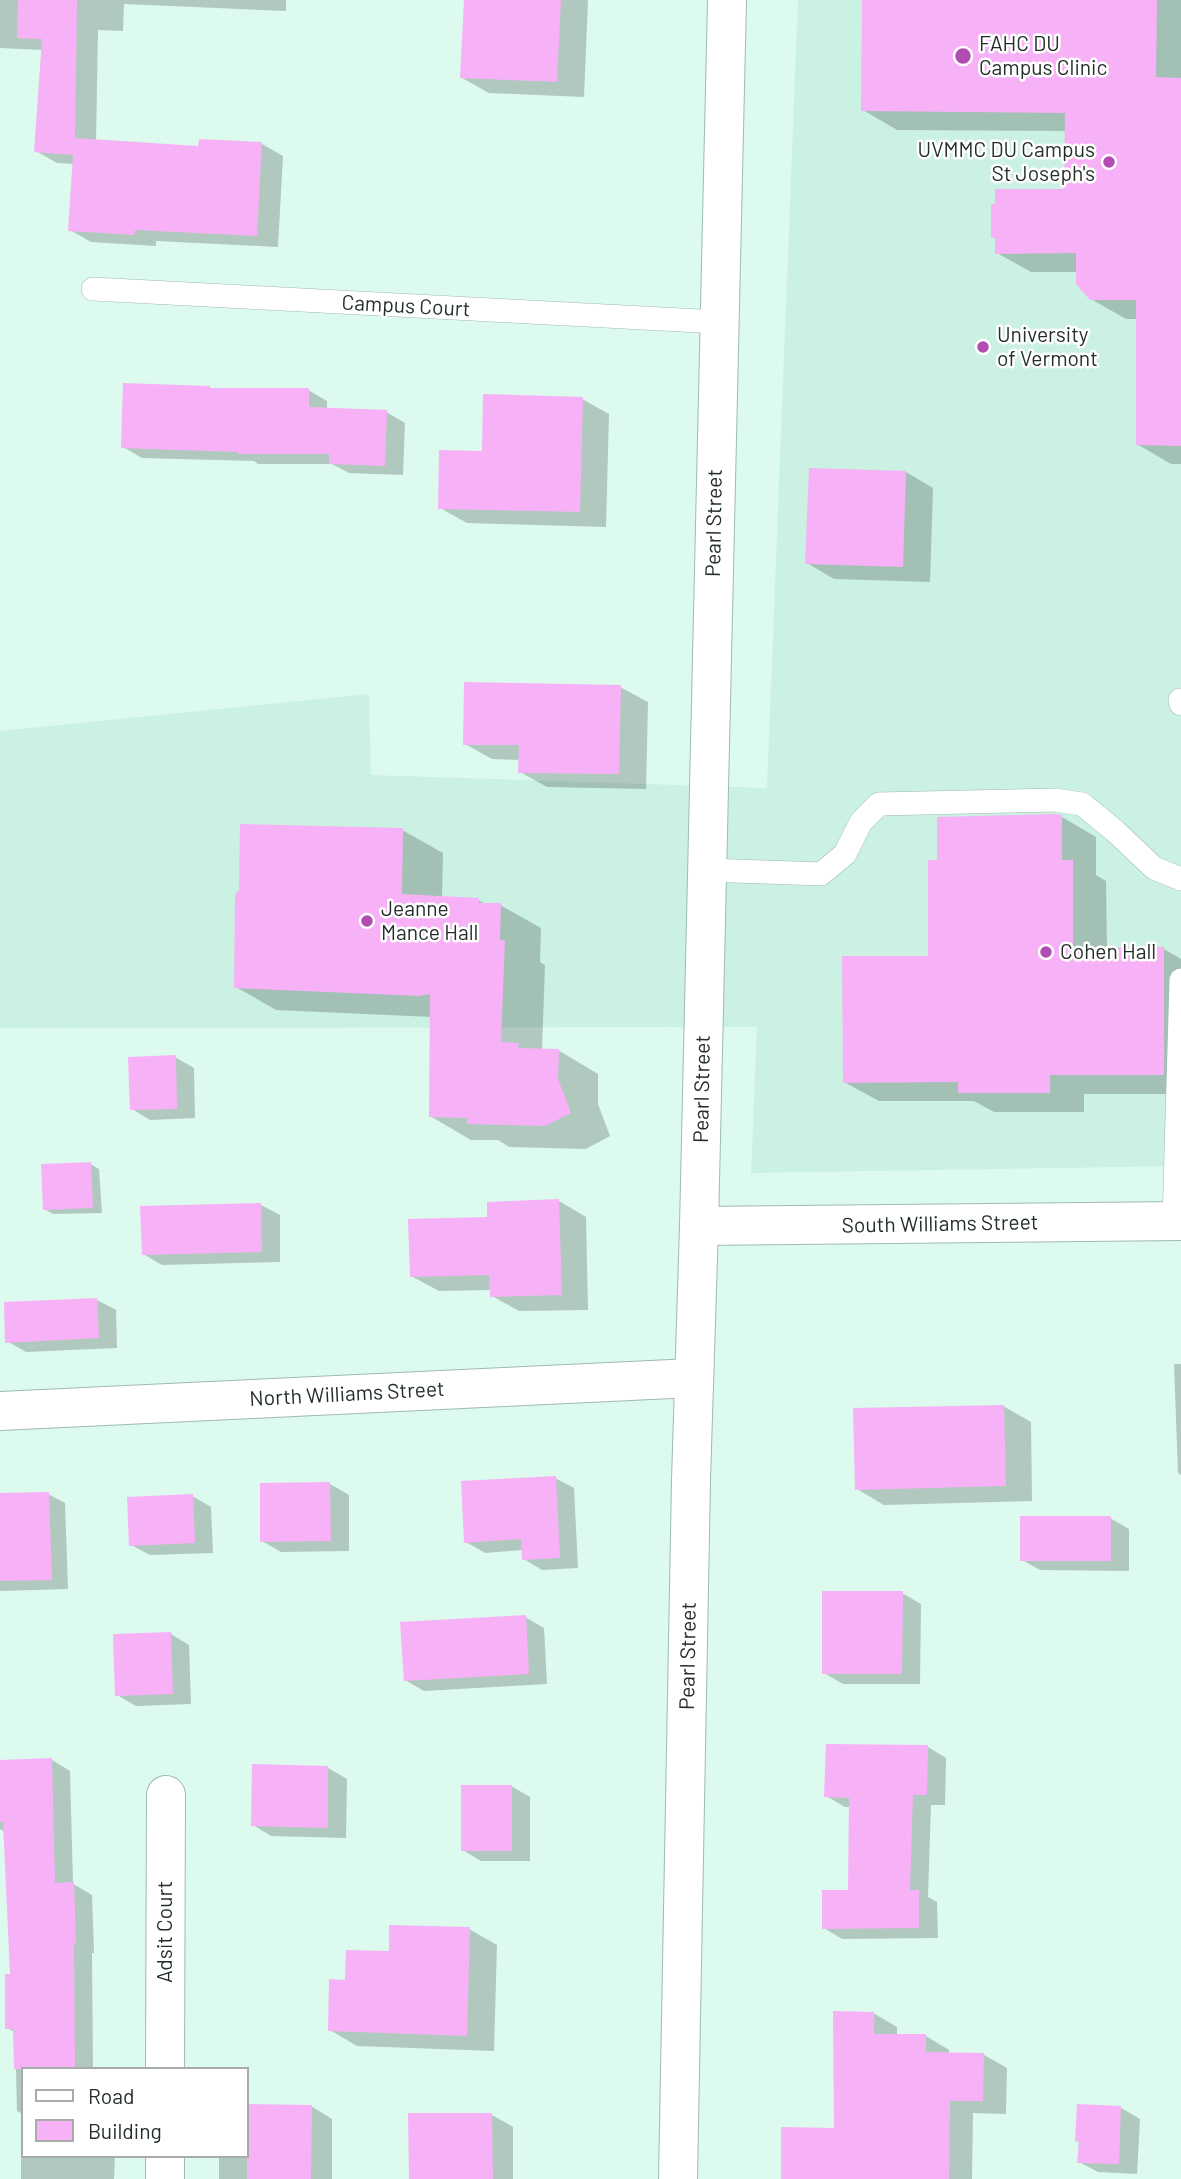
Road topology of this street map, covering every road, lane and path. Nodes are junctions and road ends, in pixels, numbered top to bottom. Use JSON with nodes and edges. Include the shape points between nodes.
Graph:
{"nodes":[{"id":1,"x":727,"y":0,"type":"edge"},
{"id":2,"x":93,"y":289,"type":"dead end"},
{"id":3,"x":719,"y":322,"type":"junction"},
{"id":4,"x":707,"y":870,"type":"junction"},
{"id":5,"x":1181,"y":879,"type":"edge"},
{"id":6,"x":1181,"y":980,"type":"edge"},
{"id":7,"x":1177,"y":1221,"type":"edge"},
{"id":8,"x":699,"y":1226,"type":"junction"},
{"id":9,"x":693,"y":1378,"type":"junction"},
{"id":10,"x":0,"y":1411,"type":"edge"},
{"id":11,"x":166,"y":1795,"type":"dead end"},
{"id":12,"x":165,"y":2067,"type":"edge"},
{"id":13,"x":165,"y":2158,"type":"edge"},
{"id":14,"x":165,"y":2179,"type":"edge"},
{"id":15,"x":678,"y":2179,"type":"edge"}],
"edges":[{"from":1,"to":3,"type":"main road","name":"Pearl Street"},
{"from":2,"to":3,"type":"lane","name":"Campus Court"},
{"from":3,"to":4,"type":"main road","name":"Pearl Street"},
{"from":4,"to":5,"type":"lane","via":[[821,874],[845,854],[861,822],[879,804],[1055,800],[1082,804],[1154,868]]},
{"from":4,"to":8,"type":"main road","name":"Pearl Street"},
{"from":6,"to":7,"type":"lane"},
{"from":7,"to":8,"type":"main road","name":"South Williams Street"},
{"from":8,"to":9,"type":"main road","name":"Pearl Street"},
{"from":9,"to":10,"type":"main road","name":"North Williams Street"},
{"from":9,"to":15,"type":"main road","name":"Pearl Street"},
{"from":11,"to":12,"type":"main road","name":"Adsit Court"},
{"from":13,"to":14,"type":"main road"}]}
